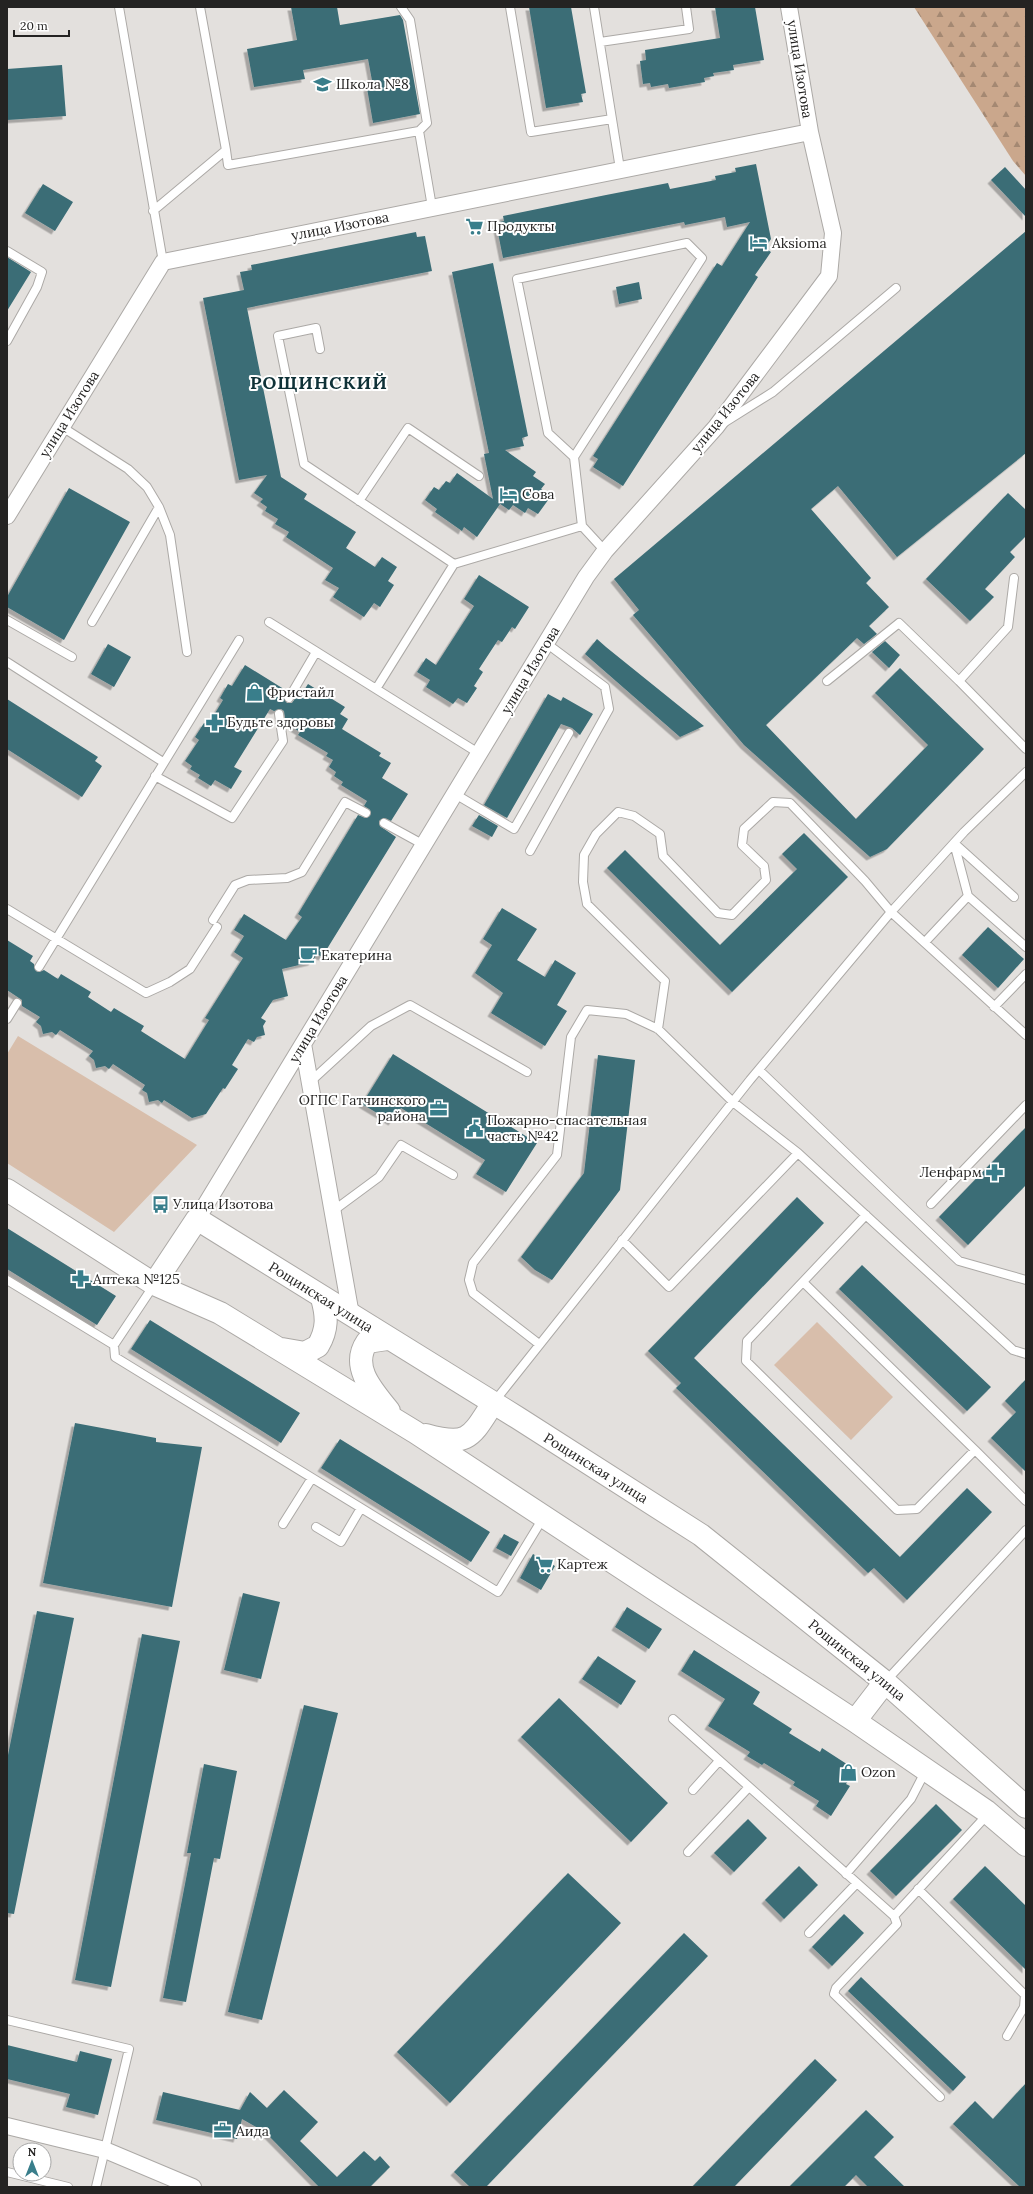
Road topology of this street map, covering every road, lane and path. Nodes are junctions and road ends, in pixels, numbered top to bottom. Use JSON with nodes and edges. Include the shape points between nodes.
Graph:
{"nodes":[{"id":1,"x":119,"y":7,"type":"edge"},
{"id":2,"x":200,"y":7,"type":"edge"},
{"id":3,"x":401,"y":7,"type":"edge"},
{"id":4,"x":510,"y":7,"type":"edge"},
{"id":5,"x":594,"y":7,"type":"edge"},
{"id":6,"x":686,"y":7,"type":"edge"},
{"id":7,"x":789,"y":7,"type":"edge"},
{"id":8,"x":600,"y":42,"type":"junction"},
{"id":9,"x":612,"y":119,"type":"junction"},
{"id":10,"x":419,"y":132,"type":"junction"},
{"id":11,"x":810,"y":132,"type":"junction"},
{"id":12,"x":226,"y":150,"type":"junction"},
{"id":13,"x":620,"y":170,"type":"junction"},
{"id":14,"x":432,"y":208,"type":"junction"},
{"id":15,"x":153,"y":211,"type":"junction"},
{"id":16,"x":7,"y":251,"type":"edge"},
{"id":17,"x":162,"y":262,"type":"junction"},
{"id":18,"x":896,"y":288,"type":"dead end"},
{"id":19,"x":7,"y":341,"type":"edge"},
{"id":20,"x":320,"y":349,"type":"dead end"},
{"id":21,"x":62,"y":427,"type":"junction"},
{"id":22,"x":716,"y":427,"type":"junction"},
{"id":23,"x":574,"y":457,"type":"junction"},
{"id":24,"x":479,"y":476,"type":"dead end"},
{"id":25,"x":359,"y":501,"type":"junction"},
{"id":26,"x":159,"y":507,"type":"junction"},
{"id":27,"x":7,"y":516,"type":"edge"},
{"id":28,"x":582,"y":526,"type":"junction"},
{"id":29,"x":605,"y":551,"type":"junction"},
{"id":30,"x":454,"y":564,"type":"junction"},
{"id":31,"x":1014,"y":578,"type":"dead end"},
{"id":32,"x":7,"y":620,"type":"edge"},
{"id":33,"x":92,"y":622,"type":"dead end"},
{"id":34,"x":269,"y":622,"type":"dead end"},
{"id":35,"x":239,"y":640,"type":"dead end"},
{"id":36,"x":546,"y":643,"type":"junction"},
{"id":37,"x":187,"y":652,"type":"dead end"},
{"id":38,"x":316,"y":652,"type":"junction"},
{"id":39,"x":72,"y":657,"type":"dead end"},
{"id":40,"x":7,"y":662,"type":"edge"},
{"id":41,"x":827,"y":681,"type":"dead end"},
{"id":42,"x":959,"y":681,"type":"junction"},
{"id":43,"x":376,"y":689,"type":"junction"},
{"id":44,"x":289,"y":698,"type":"dead end"},
{"id":45,"x":279,"y":714,"type":"dead end"},
{"id":46,"x":569,"y":733,"type":"dead end"},
{"id":47,"x":1026,"y":749,"type":"edge"},
{"id":48,"x":480,"y":754,"type":"junction"},
{"id":49,"x":163,"y":762,"type":"junction"},
{"id":50,"x":1026,"y":772,"type":"edge"},
{"id":51,"x":155,"y":776,"type":"junction"},
{"id":52,"x":454,"y":794,"type":"junction"},
{"id":53,"x":366,"y":813,"type":"dead end"},
{"id":54,"x":384,"y":823,"type":"dead end"},
{"id":55,"x":954,"y":843,"type":"junction"},
{"id":56,"x":424,"y":845,"type":"junction"},
{"id":57,"x":530,"y":851,"type":"dead end"},
{"id":58,"x":968,"y":896,"type":"junction"},
{"id":59,"x":1014,"y":897,"type":"dead end"},
{"id":60,"x":7,"y":909,"type":"edge"},
{"id":61,"x":891,"y":912,"type":"junction"},
{"id":62,"x":57,"y":939,"type":"junction"},
{"id":63,"x":925,"y":942,"type":"junction"},
{"id":64,"x":1026,"y":947,"type":"edge"},
{"id":65,"x":39,"y":967,"type":"dead end"},
{"id":66,"x":1026,"y":974,"type":"edge"},
{"id":67,"x":17,"y":1003,"type":"dead end"},
{"id":68,"x":994,"y":1007,"type":"junction"},
{"id":69,"x":7,"y":1019,"type":"edge"},
{"id":70,"x":658,"y":1029,"type":"junction"},
{"id":71,"x":1026,"y":1035,"type":"edge"},
{"id":72,"x":303,"y":1044,"type":"junction"},
{"id":73,"x":759,"y":1070,"type":"junction"},
{"id":74,"x":527,"y":1072,"type":"dead end"},
{"id":75,"x":310,"y":1082,"type":"junction"},
{"id":76,"x":733,"y":1102,"type":"junction"},
{"id":77,"x":1026,"y":1105,"type":"edge"},
{"id":78,"x":798,"y":1153,"type":"junction"},
{"id":79,"x":453,"y":1175,"type":"dead end"},
{"id":80,"x":7,"y":1190,"type":"edge"},
{"id":81,"x":931,"y":1204,"type":"dead end"},
{"id":82,"x":333,"y":1211,"type":"junction"},
{"id":83,"x":866,"y":1216,"type":"junction"},
{"id":84,"x":197,"y":1220,"type":"junction"},
{"id":85,"x":622,"y":1240,"type":"junction"},
{"id":86,"x":7,"y":1280,"type":"edge"},
{"id":87,"x":1026,"y":1280,"type":"edge"},
{"id":88,"x":803,"y":1282,"type":"junction"},
{"id":89,"x":154,"y":1284,"type":"junction"},
{"id":90,"x":322,"y":1298,"type":"junction"},
{"id":91,"x":351,"y":1315,"type":"junction"},
{"id":92,"x":387,"y":1339,"type":"junction"},
{"id":93,"x":539,"y":1344,"type":"junction"},
{"id":94,"x":114,"y":1345,"type":"junction"},
{"id":95,"x":279,"y":1349,"type":"junction"},
{"id":96,"x":1026,"y":1354,"type":"edge"},
{"id":97,"x":493,"y":1403,"type":"junction"},
{"id":98,"x":406,"y":1427,"type":"junction"},
{"id":99,"x":976,"y":1450,"type":"junction"},
{"id":100,"x":312,"y":1478,"type":"junction"},
{"id":101,"x":1026,"y":1501,"type":"edge"},
{"id":102,"x":362,"y":1508,"type":"junction"},
{"id":103,"x":544,"y":1518,"type":"junction"},
{"id":104,"x":283,"y":1524,"type":"dead end"},
{"id":105,"x":316,"y":1527,"type":"dead end"},
{"id":106,"x":1024,"y":1535,"type":"edge"},
{"id":107,"x":885,"y":1682,"type":"junction"},
{"id":108,"x":673,"y":1720,"type":"dead end"},
{"id":109,"x":855,"y":1721,"type":"junction"},
{"id":110,"x":719,"y":1760,"type":"junction"},
{"id":111,"x":926,"y":1770,"type":"junction"},
{"id":112,"x":748,"y":1787,"type":"junction"},
{"id":113,"x":693,"y":1790,"type":"dead end"},
{"id":114,"x":1026,"y":1807,"type":"edge"},
{"id":115,"x":989,"y":1814,"type":"junction"},
{"id":116,"x":1026,"y":1845,"type":"edge"},
{"id":117,"x":688,"y":1852,"type":"dead end"},
{"id":118,"x":846,"y":1874,"type":"junction"},
{"id":119,"x":857,"y":1884,"type":"junction"},
{"id":120,"x":918,"y":1889,"type":"junction"},
{"id":121,"x":894,"y":1916,"type":"junction"},
{"id":122,"x":809,"y":1933,"type":"dead end"},
{"id":123,"x":7,"y":2020,"type":"edge"},
{"id":124,"x":1007,"y":2036,"type":"dead end"},
{"id":125,"x":940,"y":2098,"type":"dead end"},
{"id":126,"x":7,"y":2126,"type":"edge"},
{"id":127,"x":105,"y":2150,"type":"junction"},
{"id":128,"x":7,"y":2172,"type":"edge"},
{"id":129,"x":68,"y":2187,"type":"edge"},
{"id":130,"x":96,"y":2187,"type":"edge"},
{"id":131,"x":193,"y":2187,"type":"edge"}],
"edges":[{"from":1,"to":15,"type":"lane"},
{"from":2,"to":12,"type":"lane"},
{"from":3,"to":10,"type":"lane","via":[[410,20],[427,124]]},
{"from":4,"to":9,"type":"lane","via":[[531,132]]},
{"from":5,"to":8,"type":"lane"},
{"from":6,"to":8,"type":"lane","via":[[690,29]]},
{"from":7,"to":11,"type":"street","name":"улица Изотова"},
{"from":8,"to":9,"type":"lane"},
{"from":9,"to":13,"type":"lane"},
{"from":10,"to":12,"type":"lane","via":[[228,164]]},
{"from":10,"to":14,"type":"lane"},
{"from":11,"to":13,"type":"street","name":"улица Изотова"},
{"from":11,"to":22,"type":"street","name":"улица Изотова","via":[[833,233],[829,276]]},
{"from":12,"to":15,"type":"lane"},
{"from":13,"to":14,"type":"street","name":"улица Изотова"},
{"from":14,"to":17,"type":"street","name":"улица Изотова"},
{"from":15,"to":17,"type":"lane"},
{"from":16,"to":19,"type":"lane","via":[[42,272],[37,287]]},
{"from":17,"to":21,"type":"street","name":"улица Изотова"},
{"from":18,"to":22,"type":"lane","via":[[773,392]]},
{"from":20,"to":25,"type":"lane","via":[[316,328],[278,336],[304,464]]},
{"from":21,"to":26,"type":"lane","via":[[128,469],[147,487]]},
{"from":21,"to":27,"type":"street","name":"улица Изотова"},
{"from":22,"to":29,"type":"street","name":"улица Изотова"},
{"from":23,"to":23,"type":"lane","via":[[548,433],[517,279],[687,243],[702,258]]},
{"from":23,"to":28,"type":"lane"},
{"from":24,"to":25,"type":"lane","via":[[408,428]]},
{"from":25,"to":30,"type":"lane"},
{"from":26,"to":33,"type":"lane"},
{"from":26,"to":37,"type":"lane","via":[[170,534]]},
{"from":28,"to":29,"type":"lane"},
{"from":28,"to":30,"type":"lane"},
{"from":29,"to":36,"type":"street","name":"улица Изотова"},
{"from":30,"to":43,"type":"lane"},
{"from":31,"to":42,"type":"lane","via":[[1008,626]]},
{"from":32,"to":39,"type":"lane"},
{"from":34,"to":38,"type":"lane"},
{"from":35,"to":49,"type":"lane"},
{"from":36,"to":48,"type":"street","name":"улица Изотова"},
{"from":36,"to":57,"type":"lane","via":[[605,687],[609,709]]},
{"from":38,"to":43,"type":"lane"},
{"from":38,"to":44,"type":"lane"},
{"from":40,"to":49,"type":"lane"},
{"from":41,"to":42,"type":"lane","via":[[899,622]]},
{"from":42,"to":47,"type":"lane"},
{"from":43,"to":48,"type":"lane"},
{"from":45,"to":51,"type":"lane","via":[[283,741],[232,818]]},
{"from":46,"to":52,"type":"lane","via":[[514,829]]},
{"from":48,"to":52,"type":"street","name":"улица Изотова"},
{"from":49,"to":51,"type":"lane"},
{"from":50,"to":55,"type":"lane"},
{"from":51,"to":62,"type":"lane"},
{"from":52,"to":56,"type":"street","name":"улица Изотова"},
{"from":53,"to":62,"type":"lane","via":[[345,802],[302,872],[287,878],[248,880],[235,885],[190,969],[146,993]]},
{"from":54,"to":56,"type":"lane"},
{"from":55,"to":58,"type":"lane"},
{"from":55,"to":59,"type":"lane"},
{"from":55,"to":61,"type":"lane"},
{"from":56,"to":72,"type":"street","name":"улица Изотова"},
{"from":58,"to":63,"type":"lane"},
{"from":58,"to":64,"type":"lane"},
{"from":60,"to":62,"type":"lane"},
{"from":61,"to":63,"type":"lane"},
{"from":61,"to":70,"type":"lane","via":[[790,803],[773,802],[744,829],[742,845],[764,866],[766,880],[732,915],[718,913],[663,856],[660,834],[634,816],[618,812],[596,834],[584,855],[583,882],[588,904],[665,981]]},
{"from":61,"to":73,"type":"lane"},
{"from":62,"to":65,"type":"lane"},
{"from":63,"to":68,"type":"lane"},
{"from":66,"to":68,"type":"lane"},
{"from":67,"to":69,"type":"lane"},
{"from":68,"to":71,"type":"lane"},
{"from":70,"to":76,"type":"lane"},
{"from":70,"to":93,"type":"lane","via":[[626,1014],[587,1010],[571,1037],[557,1155],[473,1263],[469,1280],[473,1293]]},
{"from":72,"to":75,"type":"street"},
{"from":72,"to":84,"type":"street","name":"улица Изотова"},
{"from":73,"to":76,"type":"lane"},
{"from":73,"to":87,"type":"lane","via":[[959,1261]]},
{"from":74,"to":75,"type":"lane","via":[[410,1004],[372,1026]]},
{"from":75,"to":82,"type":"street"},
{"from":76,"to":78,"type":"lane"},
{"from":76,"to":85,"type":"lane"},
{"from":77,"to":81,"type":"lane"},
{"from":78,"to":83,"type":"lane"},
{"from":78,"to":85,"type":"lane","via":[[669,1287]]},
{"from":79,"to":82,"type":"lane","via":[[401,1145],[379,1177]]},
{"from":80,"to":89,"type":"street"},
{"from":82,"to":91,"type":"street"},
{"from":83,"to":88,"type":"lane"},
{"from":83,"to":96,"type":"lane","via":[[1013,1350]]},
{"from":84,"to":89,"type":"street"},
{"from":84,"to":90,"type":"street","name":"Рощинская улица"},
{"from":85,"to":93,"type":"lane"},
{"from":86,"to":94,"type":"lane"},
{"from":88,"to":99,"type":"lane"},
{"from":88,"to":99,"type":"lane","via":[[747,1341],[746,1361],[897,1510],[917,1509]]},
{"from":89,"to":94,"type":"lane"},
{"from":89,"to":95,"type":"street","via":[[220,1313]]},
{"from":90,"to":91,"type":"street","name":"Рощинская улица"},
{"from":90,"to":95,"type":"street","via":[[326,1326],[318,1346],[305,1353]]},
{"from":91,"to":92,"type":"street","name":"Рощинская улица"},
{"from":92,"to":97,"type":"street","name":"Рощинская улица"},
{"from":92,"to":98,"type":"street","via":[[367,1342],[362,1350],[360,1362],[373,1391]]},
{"from":93,"to":97,"type":"lane"},
{"from":94,"to":100,"type":"lane","via":[[115,1357]]},
{"from":95,"to":98,"type":"street"},
{"from":97,"to":98,"type":"street","via":[[474,1433],[457,1441],[438,1438]]},
{"from":97,"to":107,"type":"street","name":"Рощинская улица","via":[[701,1535]]},
{"from":98,"to":103,"type":"street"},
{"from":99,"to":101,"type":"lane"},
{"from":100,"to":102,"type":"lane"},
{"from":100,"to":104,"type":"lane"},
{"from":102,"to":103,"type":"lane","via":[[498,1592]]},
{"from":102,"to":105,"type":"lane","via":[[341,1542]]},
{"from":103,"to":109,"type":"street"},
{"from":106,"to":107,"type":"lane"},
{"from":107,"to":109,"type":"street"},
{"from":107,"to":114,"type":"street","name":"Рощинская улица"},
{"from":108,"to":110,"type":"lane"},
{"from":109,"to":111,"type":"street"},
{"from":110,"to":112,"type":"lane"},
{"from":110,"to":113,"type":"lane"},
{"from":111,"to":115,"type":"street"},
{"from":111,"to":118,"type":"lane","via":[[911,1798]]},
{"from":112,"to":117,"type":"lane"},
{"from":112,"to":118,"type":"lane"},
{"from":115,"to":116,"type":"street"},
{"from":115,"to":120,"type":"lane"},
{"from":118,"to":119,"type":"lane"},
{"from":119,"to":121,"type":"lane"},
{"from":119,"to":122,"type":"lane"},
{"from":120,"to":121,"type":"lane"},
{"from":120,"to":124,"type":"lane","via":[[1024,1995],[1024,2007]]},
{"from":121,"to":125,"type":"lane","via":[[897,1924],[836,1988],[834,1994]]},
{"from":123,"to":127,"type":"lane","via":[[129,2049]]},
{"from":126,"to":127,"type":"street"},
{"from":127,"to":130,"type":"lane"},
{"from":127,"to":131,"type":"street"},
{"from":128,"to":129,"type":"lane"}]}
